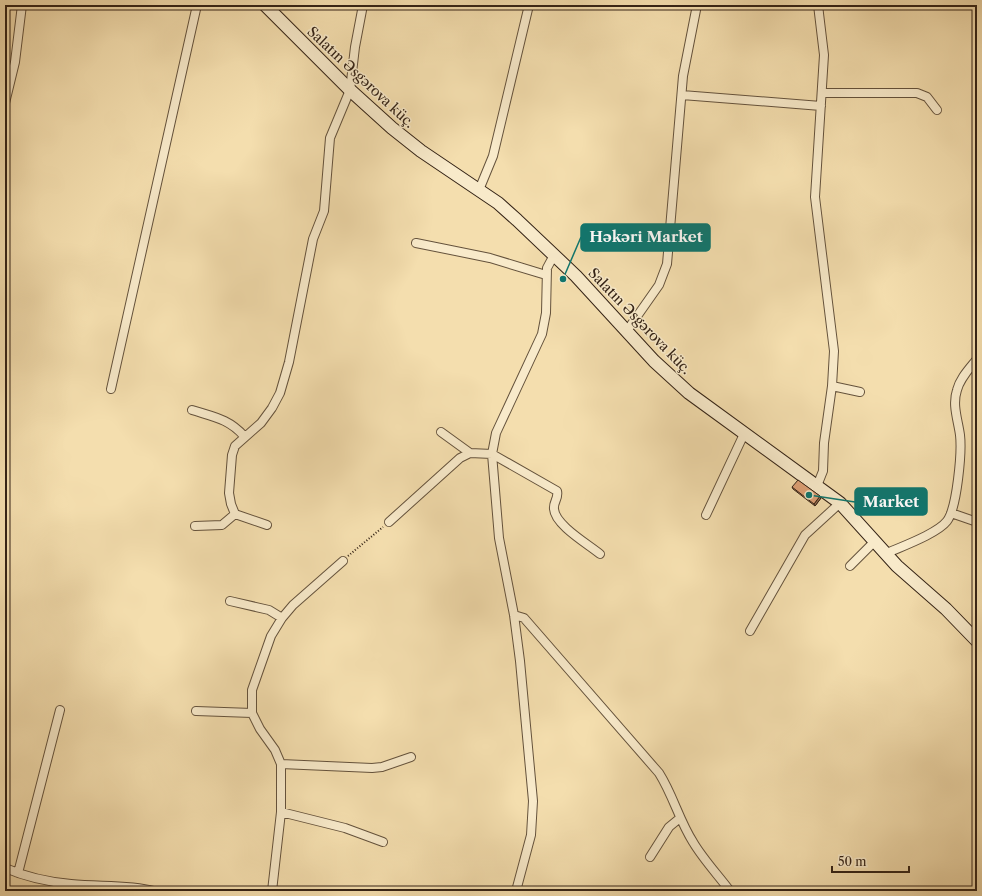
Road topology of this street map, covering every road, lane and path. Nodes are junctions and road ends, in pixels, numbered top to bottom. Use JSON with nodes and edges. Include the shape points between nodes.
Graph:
{"nodes":[{"id":1,"x":22,"y":5,"type":"edge"},
{"id":2,"x":197,"y":5,"type":"edge"},
{"id":3,"x":265,"y":5,"type":"edge"},
{"id":4,"x":363,"y":5,"type":"edge"},
{"id":5,"x":529,"y":5,"type":"edge"},
{"id":6,"x":696,"y":5,"type":"edge"},
{"id":7,"x":818,"y":5,"type":"edge"},
{"id":8,"x":350,"y":90,"type":"junction"},
{"id":9,"x":822,"y":93,"type":"junction"},
{"id":10,"x":682,"y":95,"type":"junction"},
{"id":11,"x":5,"y":103,"type":"edge"},
{"id":12,"x":821,"y":106,"type":"junction"},
{"id":13,"x":937,"y":110,"type":"dead end"},
{"id":14,"x":479,"y":190,"type":"junction"},
{"id":15,"x":416,"y":243,"type":"dead end"},
{"id":16,"x":554,"y":255,"type":"junction"},
{"id":17,"x":546,"y":275,"type":"junction"},
{"id":18,"x":626,"y":332,"type":"junction"},
{"id":19,"x":977,"y":360,"type":"edge"},
{"id":20,"x":832,"y":386,"type":"junction"},
{"id":21,"x":111,"y":389,"type":"dead end"},
{"id":22,"x":860,"y":392,"type":"dead end"},
{"id":23,"x":192,"y":410,"type":"dead end"},
{"id":24,"x":441,"y":432,"type":"dead end"},
{"id":25,"x":744,"y":434,"type":"junction"},
{"id":26,"x":244,"y":436,"type":"junction"},
{"id":27,"x":470,"y":453,"type":"junction"},
{"id":28,"x":492,"y":454,"type":"junction"},
{"id":29,"x":817,"y":486,"type":"junction"},
{"id":30,"x":840,"y":503,"type":"junction"},
{"id":31,"x":951,"y":513,"type":"junction"},
{"id":32,"x":235,"y":514,"type":"junction"},
{"id":33,"x":706,"y":515,"type":"dead end"},
{"id":34,"x":389,"y":522,"type":"joint"},
{"id":35,"x":977,"y":522,"type":"edge"},
{"id":36,"x":267,"y":525,"type":"dead end"},
{"id":37,"x":195,"y":526,"type":"dead end"},
{"id":38,"x":874,"y":542,"type":"junction"},
{"id":39,"x":600,"y":554,"type":"dead end"},
{"id":40,"x":885,"y":554,"type":"junction"},
{"id":41,"x":343,"y":561,"type":"joint"},
{"id":42,"x":850,"y":566,"type":"dead end"},
{"id":43,"x":230,"y":601,"type":"dead end"},
{"id":44,"x":514,"y":615,"type":"junction"},
{"id":45,"x":282,"y":618,"type":"junction"},
{"id":46,"x":750,"y":631,"type":"dead end"},
{"id":47,"x":977,"y":641,"type":"edge"},
{"id":48,"x":60,"y":710,"type":"dead end"},
{"id":49,"x":196,"y":711,"type":"dead end"},
{"id":50,"x":252,"y":713,"type":"junction"},
{"id":51,"x":411,"y":757,"type":"dead end"},
{"id":52,"x":281,"y":764,"type":"junction"},
{"id":53,"x":282,"y":812,"type":"junction"},
{"id":54,"x":680,"y":818,"type":"junction"},
{"id":55,"x":383,"y":842,"type":"dead end"},
{"id":56,"x":650,"y":857,"type":"dead end"},
{"id":57,"x":5,"y":868,"type":"edge"},
{"id":58,"x":18,"y":874,"type":"junction"},
{"id":59,"x":154,"y":891,"type":"edge"},
{"id":60,"x":272,"y":891,"type":"edge"},
{"id":61,"x":516,"y":891,"type":"edge"},
{"id":62,"x":730,"y":891,"type":"edge"}],
"edges":[{"from":1,"to":11,"type":"street","via":[[15,62]]},
{"from":2,"to":21,"type":"street"},
{"from":3,"to":8,"type":"street","name":"Salatın Əsgərova küç."},
{"from":4,"to":8,"type":"street"},
{"from":5,"to":14,"type":"street","via":[[493,156]]},
{"from":6,"to":10,"type":"street"},
{"from":7,"to":9,"type":"street","via":[[823,44]]},
{"from":8,"to":14,"type":"street","name":"Salatın Əsgərova küç.","via":[[407,141]]},
{"from":8,"to":26,"type":"street","via":[[330,138],[324,211],[313,239],[284,381],[280,393],[261,423]]},
{"from":9,"to":12,"type":"street"},
{"from":9,"to":13,"type":"street","via":[[917,93],[927,96]]},
{"from":10,"to":12,"type":"street"},
{"from":10,"to":18,"type":"street","via":[[671,226],[664,273],[659,285]]},
{"from":12,"to":20,"type":"street","via":[[815,197],[833,336]]},
{"from":14,"to":16,"type":"street","name":"Salatın Əsgərova küç."},
{"from":15,"to":17,"type":"street","via":[[490,258]]},
{"from":16,"to":17,"type":"street"},
{"from":16,"to":18,"type":"street","name":"Salatın Əsgərova küç."},
{"from":17,"to":28,"type":"street","via":[[546,313],[542,334],[496,432]]},
{"from":18,"to":25,"type":"street","name":"Salatın Əsgərova küç.","via":[[689,393]]},
{"from":19,"to":31,"type":"street","via":[[957,388],[955,398],[960,457]]},
{"from":20,"to":22,"type":"street"},
{"from":20,"to":29,"type":"street","via":[[823,471]]},
{"from":23,"to":26,"type":"street","via":[[235,426]]},
{"from":24,"to":27,"type":"street"},
{"from":25,"to":29,"type":"street","name":"Salatın Əsgərova küç."},
{"from":25,"to":33,"type":"street"},
{"from":26,"to":32,"type":"street","via":[[235,446],[232,455],[229,493],[230,504]]},
{"from":27,"to":28,"type":"street"},
{"from":27,"to":34,"type":"street","via":[[449,466]]},
{"from":28,"to":39,"type":"street","via":[[557,491],[554,509],[557,519]]},
{"from":28,"to":44,"type":"street","via":[[499,538]]},
{"from":29,"to":30,"type":"street","name":"Salatın Əsgərova küç."},
{"from":30,"to":38,"type":"street","name":"Salatın Əsgərova küç."},
{"from":30,"to":46,"type":"street","via":[[805,535]]},
{"from":31,"to":35,"type":"street"},
{"from":31,"to":40,"type":"street","via":[[946,522],[937,529]]},
{"from":32,"to":36,"type":"street"},
{"from":32,"to":37,"type":"street","via":[[222,526]]},
{"from":34,"to":41,"type":"path"},
{"from":38,"to":40,"type":"street","name":"Salatın Əsgərova küç."},
{"from":38,"to":42,"type":"street"},
{"from":40,"to":47,"type":"street","name":"Salatın Əsgərova küç."},
{"from":41,"to":45,"type":"street"},
{"from":43,"to":45,"type":"street","via":[[269,610]]},
{"from":44,"to":54,"type":"street","via":[[524,618],[659,773],[671,792]]},
{"from":44,"to":61,"type":"street","via":[[527,720],[533,815],[531,835]]},
{"from":45,"to":50,"type":"street","via":[[271,636],[260,664],[252,690]]},
{"from":48,"to":58,"type":"street"},
{"from":49,"to":50,"type":"street"},
{"from":50,"to":52,"type":"street"},
{"from":51,"to":52,"type":"street","via":[[372,768]]},
{"from":52,"to":53,"type":"street"},
{"from":53,"to":55,"type":"street","via":[[345,828]]},
{"from":53,"to":60,"type":"street"},
{"from":54,"to":56,"type":"street","via":[[668,827]]},
{"from":54,"to":62,"type":"street","via":[[694,843]]},
{"from":57,"to":58,"type":"street"},
{"from":58,"to":59,"type":"street","via":[[71,884],[125,886]]}]}
